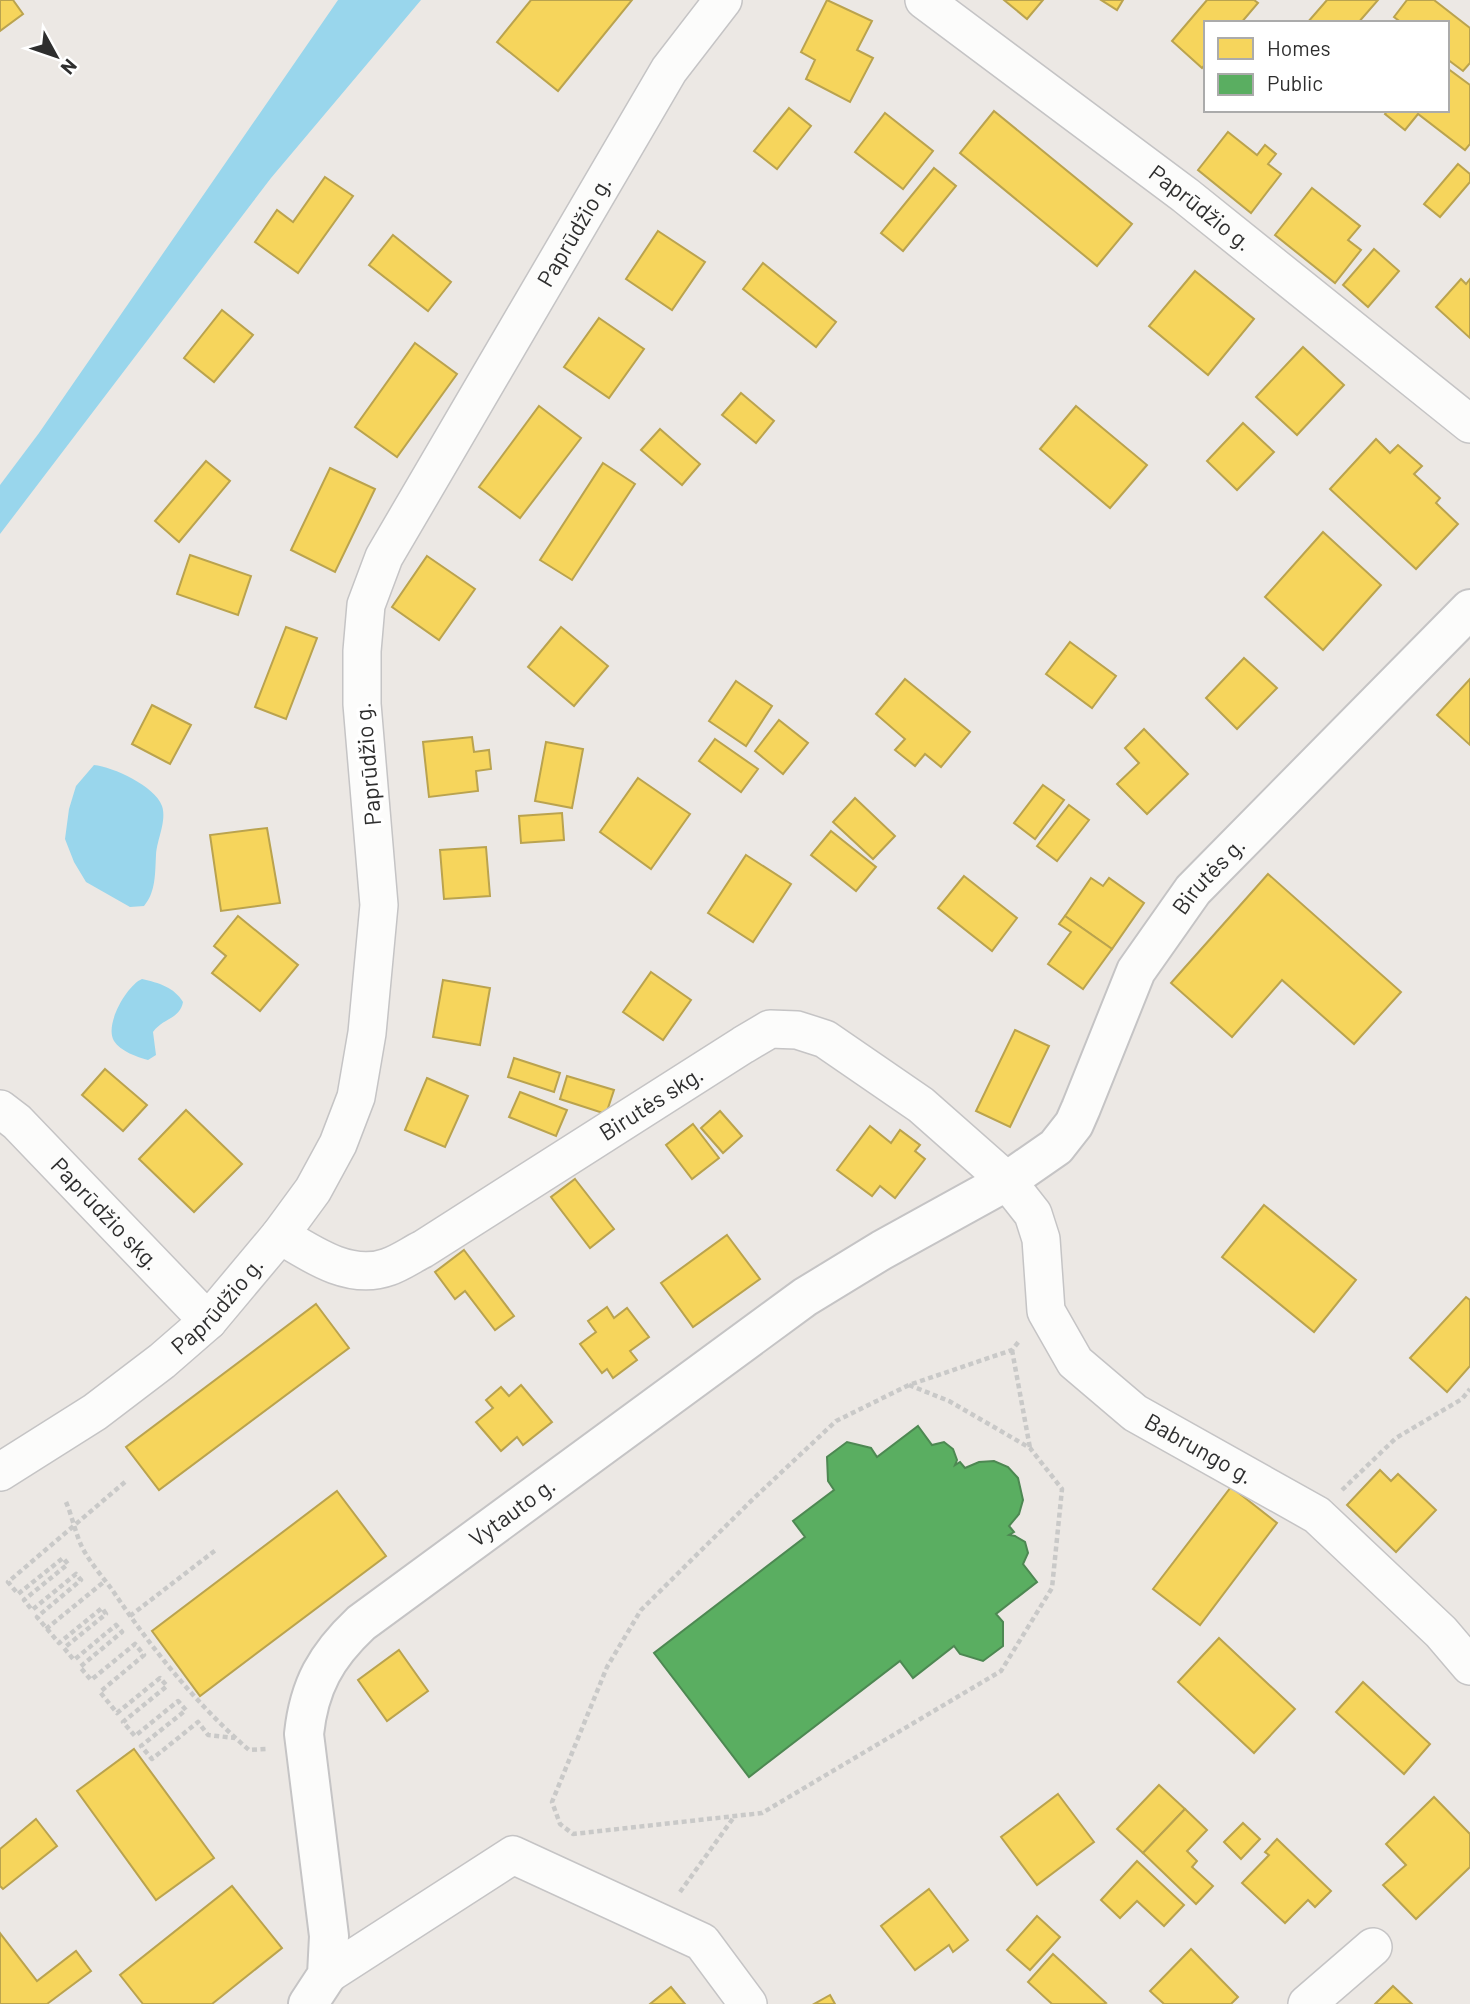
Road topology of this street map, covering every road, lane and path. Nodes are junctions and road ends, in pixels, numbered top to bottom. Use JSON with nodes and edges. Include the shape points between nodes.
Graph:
{"nodes":[{"id":1,"x":723,"y":0,"type":"edge"},
{"id":2,"x":924,"y":0,"type":"edge"},
{"id":3,"x":1470,"y":424,"type":"edge"},
{"id":4,"x":1470,"y":609,"type":"edge"},
{"id":5,"x":0,"y":1109,"type":"edge"},
{"id":6,"x":1007,"y":1181,"type":"junction"},
{"id":7,"x":280,"y":1235,"type":"junction"},
{"id":8,"x":1046,"y":1311,"type":"junction"},
{"id":9,"x":208,"y":1321,"type":"junction"},
{"id":10,"x":1012,"y":1350,"type":"junction"},
{"id":11,"x":909,"y":1385,"type":"junction"},
{"id":12,"x":1470,"y":1389,"type":"edge"},
{"id":13,"x":1030,"y":1448,"type":"junction"},
{"id":14,"x":0,"y":1472,"type":"edge"},
{"id":15,"x":125,"y":1482,"type":"dead end"},
{"id":16,"x":66,"y":1502,"type":"dead end"},
{"id":17,"x":1317,"y":1515,"type":"junction"},
{"id":18,"x":76,"y":1523,"type":"junction"},
{"id":19,"x":217,"y":1549,"type":"dead end"},
{"id":20,"x":105,"y":1581,"type":"junction"},
{"id":21,"x":130,"y":1616,"type":"junction"},
{"id":22,"x":46,"y":1629,"type":"junction"},
{"id":23,"x":155,"y":1648,"type":"junction"},
{"id":24,"x":144,"y":1655,"type":"junction"},
{"id":25,"x":1470,"y":1666,"type":"edge"},
{"id":26,"x":235,"y":1738,"type":"junction"},
{"id":27,"x":305,"y":1748,"type":"junction"},
{"id":28,"x":735,"y":1816,"type":"junction"},
{"id":29,"x":659,"y":1922,"type":"junction"},
{"id":30,"x":1373,"y":1947,"type":"dead end"},
{"id":31,"x":318,"y":1989,"type":"edge"},
{"id":32,"x":748,"y":2004,"type":"edge"},
{"id":33,"x":1307,"y":2004,"type":"edge"}],
"edges":[{"from":1,"to":7,"type":"street","name":"Paprūdžio g.","via":[[669,70],[384,557],[366,605],[362,704],[380,905],[368,1033],[356,1097],[338,1144],[313,1190]]},
{"from":2,"to":3,"type":"street","name":"Paprūdžio g.","via":[[1185,195]]},
{"from":4,"to":6,"type":"main road","name":"Birutės g.","via":[[1193,890],[1136,971],[1074,1125],[1056,1147]]},
{"from":5,"to":9,"type":"street","name":"Paprūdžio skg."},
{"from":6,"to":7,"type":"street","name":"Birutės skg.","via":[[921,1105],[825,1039],[797,1030],[771,1030],[387,1268],[361,1271],[335,1266]]},
{"from":6,"to":8,"type":"street","name":"Babrungo g.","via":[[1033,1214],[1041,1239]]},
{"from":6,"to":27,"type":"main road","name":"Vytauto g.","via":[[805,1297],[361,1623],[337,1646],[320,1674],[306,1709]]},
{"from":7,"to":9,"type":"street","name":"Paprūdžio g."},
{"from":8,"to":10,"type":"path"},
{"from":8,"to":17,"type":"street","name":"Babrungo g.","via":[[1075,1362],[1135,1413]]},
{"from":9,"to":14,"type":"street","name":"Paprūdžio g.","via":[[94,1412]]},
{"from":10,"to":11,"type":"path"},
{"from":10,"to":13,"type":"path"},
{"from":11,"to":13,"type":"path","via":[[949,1401]]},
{"from":11,"to":28,"type":"path","via":[[836,1421],[641,1610],[607,1667],[552,1802],[560,1824],[573,1834]]},
{"from":12,"to":17,"type":"path","via":[[1396,1438]]},
{"from":13,"to":28,"type":"path","via":[[1062,1489],[1052,1588],[1001,1671],[762,1813]]},
{"from":15,"to":18,"type":"path"},
{"from":16,"to":18,"type":"path"},
{"from":17,"to":25,"type":"street","name":"Babrungo g.","via":[[1441,1632]]},
{"from":18,"to":20,"type":"path","via":[[82,1546]]},
{"from":18,"to":22,"type":"path","via":[[8,1582],[18,1594],[63,1558],[68,1564],[24,1600],[32,1610],[76,1574],[81,1580],[37,1617]]},
{"from":19,"to":21,"type":"path"},
{"from":20,"to":21,"type":"path"},
{"from":20,"to":22,"type":"path"},
{"from":21,"to":23,"type":"path"},
{"from":22,"to":24,"type":"path","via":[[59,1643],[102,1608],[106,1614],[64,1648],[74,1660],[116,1625],[122,1632],[80,1667],[90,1680],[135,1644]]},
{"from":23,"to":24,"type":"path"},
{"from":23,"to":26,"type":"path"},
{"from":24,"to":26,"type":"path","via":[[100,1692],[117,1713],[160,1678],[167,1686],[123,1722],[135,1736],[178,1701],[186,1710],[141,1746],[152,1759],[198,1722],[208,1735]]},
{"from":26,"to":27,"type":"path","via":[[249,1750]]},
{"from":27,"to":31,"type":"main road","name":"Vytauto g.","via":[[329,1936]]},
{"from":28,"to":29,"type":"path"},
{"from":29,"to":31,"type":"street","via":[[513,1855]]},
{"from":29,"to":32,"type":"street","via":[[702,1942]]},
{"from":30,"to":33,"type":"street"}]}
